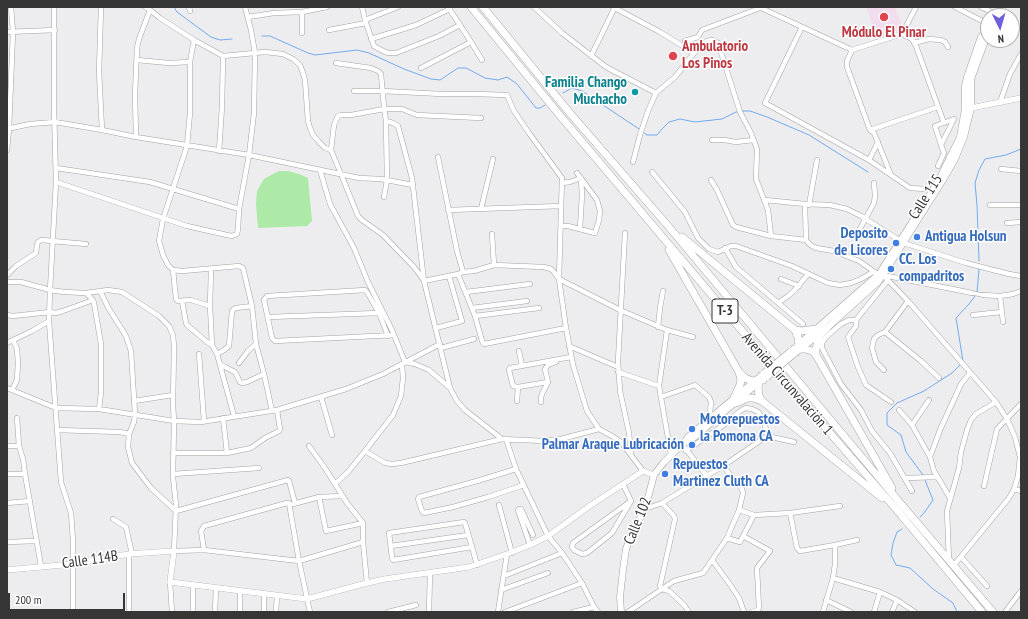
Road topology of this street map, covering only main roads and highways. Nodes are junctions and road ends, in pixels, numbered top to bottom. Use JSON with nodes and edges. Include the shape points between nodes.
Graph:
{"nodes":[{"id":1,"x":471,"y":7,"type":"edge"},
{"id":2,"x":483,"y":7,"type":"edge"},
{"id":3,"x":980,"y":40,"type":"edge"},
{"id":4,"x":982,"y":48,"type":"edge"},
{"id":5,"x":968,"y":109,"type":"junction"},
{"id":6,"x":669,"y":227,"type":"junction"},
{"id":7,"x":660,"y":234,"type":"junction"},
{"id":8,"x":878,"y":274,"type":"junction"},
{"id":9,"x":827,"y":328,"type":"junction"},
{"id":10,"x":817,"y":329,"type":"junction"},
{"id":11,"x":795,"y":330,"type":"junction"},
{"id":12,"x":796,"y":350,"type":"junction"},
{"id":13,"x":816,"y":355,"type":"junction"},
{"id":14,"x":739,"y":372,"type":"junction"},
{"id":15,"x":761,"y":379,"type":"junction"},
{"id":16,"x":735,"y":400,"type":"junction"},
{"id":17,"x":762,"y":401,"type":"junction"},
{"id":18,"x":684,"y":443,"type":"junction"},
{"id":19,"x":901,"y":504,"type":"junction"},
{"id":20,"x":896,"y":510,"type":"junction"},
{"id":21,"x":621,"y":612,"type":"edge"},
{"id":22,"x":982,"y":612,"type":"edge"},
{"id":23,"x":993,"y":612,"type":"edge"}],
"edges":[{"from":1,"to":7,"type":"main road","name":"Avenida Circunvalación 1","number":"T-3"},
{"from":2,"to":6,"type":"main road","name":"Avenida Circunvalación 1","number":"T-3","via":[[569,112]]},
{"from":3,"to":5,"type":"main road","name":"Calle 115","via":[[965,86]]},
{"from":4,"to":5,"type":"main road","name":"Calle 115","via":[[971,79]]},
{"from":5,"to":8,"type":"main road","name":"Calle 115","via":[[960,137],[939,180]]},
{"from":6,"to":11,"type":"main road"},
{"from":6,"to":19,"type":"main road","name":"Avenida Circunvalación 1","number":"T-3"},
{"from":7,"to":14,"type":"main road"},
{"from":7,"to":20,"type":"main road","name":"Avenida Circunvalación 1","number":"T-3"},
{"from":8,"to":9,"type":"main road","name":"Calle 115","via":[[878,282]]},
{"from":8,"to":10,"type":"main road","name":"Calle 115"},
{"from":9,"to":12,"type":"main road","name":"Calle 115"},
{"from":9,"to":13,"type":"main road","via":[[818,340]]},
{"from":10,"to":11,"type":"main road"},
{"from":10,"to":12,"type":"main road","name":"Calle 115"},
{"from":11,"to":12,"type":"main road","via":[[798,337]]},
{"from":12,"to":13,"type":"main road","via":[[812,351]]},
{"from":12,"to":15,"type":"main road","name":"Calle 102","bridge":true},
{"from":13,"to":19,"type":"main road"},
{"from":14,"to":15,"type":"main road","via":[[748,379]]},
{"from":14,"to":16,"type":"main road","via":[[741,380]]},
{"from":15,"to":16,"type":"main road","name":"Calle 102"},
{"from":15,"to":17,"type":"main road","via":[[758,391]]},
{"from":16,"to":17,"type":"main road","via":[[748,398]]},
{"from":16,"to":18,"type":"main road","name":"Calle 102","via":[[691,440]]},
{"from":16,"to":18,"type":"main road","name":"Calle 102","via":[[710,418]]},
{"from":17,"to":20,"type":"main road"},
{"from":18,"to":21,"type":"main road","name":"Calle 102","via":[[654,474],[645,509],[631,535],[626,550]]},
{"from":19,"to":23,"type":"main road","name":"Avenida Circunvalación 1","number":"T-3"},
{"from":20,"to":22,"type":"main road","name":"Avenida Circunvalación 1","number":"T-3"}]}
